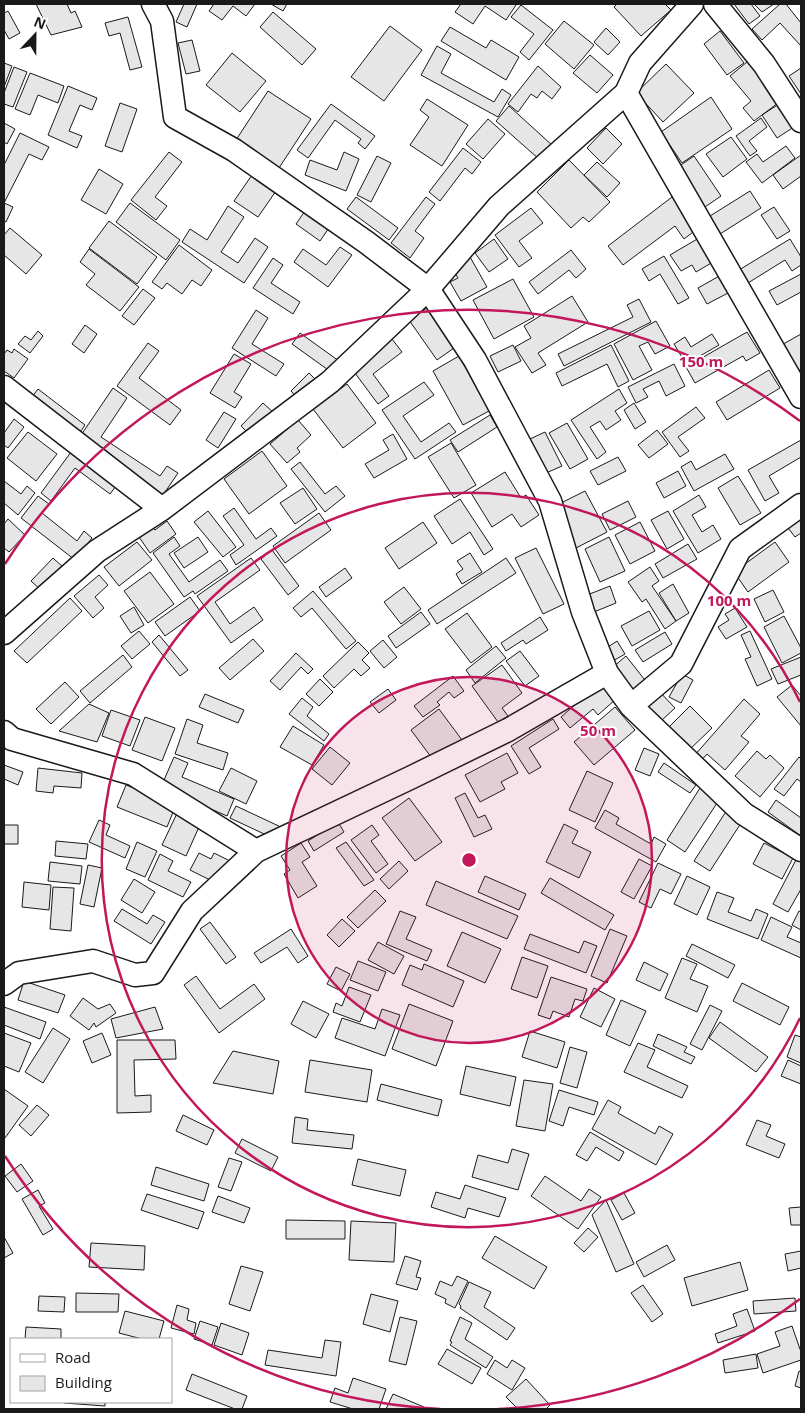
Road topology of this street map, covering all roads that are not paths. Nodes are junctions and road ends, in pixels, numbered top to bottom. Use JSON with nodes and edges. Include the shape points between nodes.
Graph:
{"nodes":[{"id":1,"x":692,"y":4,"type":"edge"},
{"id":2,"x":715,"y":4,"type":"edge"},
{"id":3,"x":161,"y":9,"type":"edge"},
{"id":4,"x":626,"y":93,"type":"junction"},
{"id":5,"x":801,"y":120,"type":"edge"},
{"id":6,"x":428,"y":289,"type":"junction"},
{"id":7,"x":4,"y":387,"type":"edge"},
{"id":8,"x":801,"y":398,"type":"edge"},
{"id":9,"x":801,"y":505,"type":"edge"},
{"id":10,"x":162,"y":509,"type":"junction"},
{"id":11,"x":4,"y":633,"type":"edge"},
{"id":12,"x":607,"y":673,"type":"junction"},
{"id":13,"x":631,"y":706,"type":"junction"},
{"id":14,"x":4,"y":732,"type":"edge"},
{"id":15,"x":801,"y":850,"type":"edge"},
{"id":16,"x":256,"y":851,"type":"junction"},
{"id":17,"x":4,"y":984,"type":"edge"}],
"edges":[{"from":1,"to":4,"type":"street","via":[[640,63]]},
{"from":2,"to":5,"type":"street","via":[[764,64]]},
{"from":3,"to":6,"type":"street","via":[[175,117],[234,150]]},
{"from":4,"to":6,"type":"street","via":[[500,206]]},
{"from":4,"to":8,"type":"street"},
{"from":6,"to":10,"type":"street","via":[[330,382]]},
{"from":6,"to":12,"type":"street","via":[[475,360],[550,501],[583,612]]},
{"from":7,"to":10,"type":"street"},
{"from":9,"to":13,"type":"street","via":[[740,549],[681,664]]},
{"from":10,"to":11,"type":"street","via":[[97,552]]},
{"from":12,"to":13,"type":"street"},
{"from":12,"to":16,"type":"street","via":[[508,730]]},
{"from":13,"to":15,"type":"street","via":[[744,814]]},
{"from":14,"to":16,"type":"street","via":[[12,739],[133,774]]},
{"from":16,"to":17,"type":"street","via":[[192,911],[153,973],[135,975],[92,961],[19,973]]}]}
